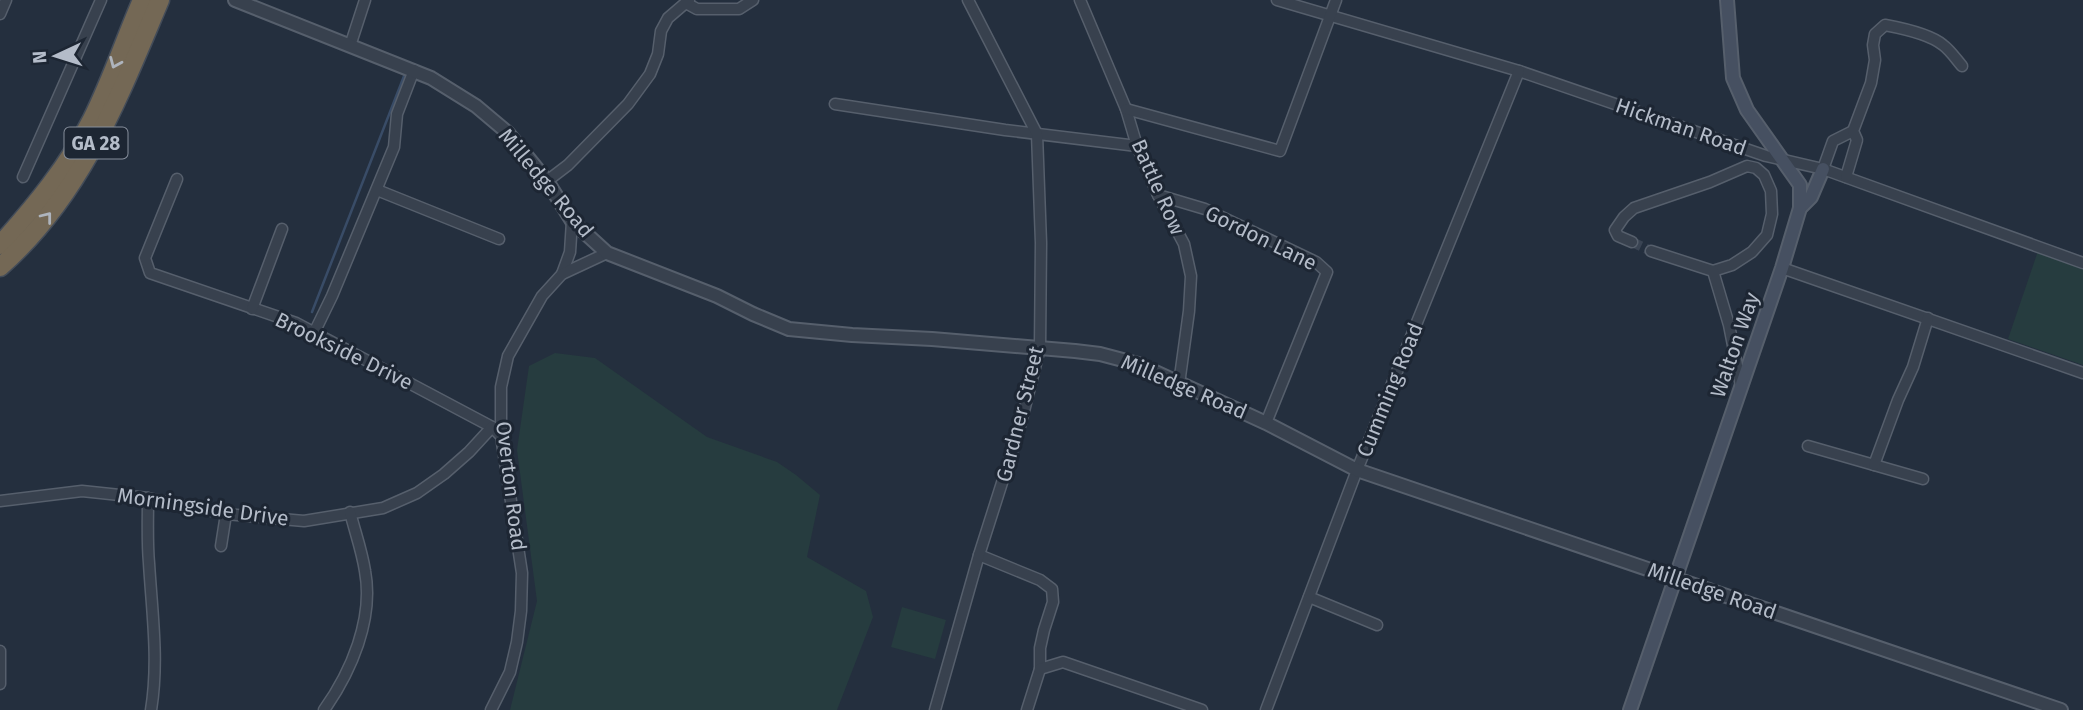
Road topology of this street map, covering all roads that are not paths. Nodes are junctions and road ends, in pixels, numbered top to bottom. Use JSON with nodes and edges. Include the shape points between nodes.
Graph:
{"nodes":[{"id":1,"x":6,"y":0,"type":"edge"},
{"id":2,"x":101,"y":0,"type":"edge"},
{"id":3,"x":142,"y":0,"type":"edge"},
{"id":4,"x":160,"y":0,"type":"edge"},
{"id":5,"x":235,"y":0,"type":"edge"},
{"id":6,"x":365,"y":0,"type":"edge"},
{"id":7,"x":753,"y":0,"type":"edge"},
{"id":8,"x":968,"y":0,"type":"edge"},
{"id":9,"x":1080,"y":0,"type":"edge"},
{"id":10,"x":1277,"y":0,"type":"edge"},
{"id":11,"x":1336,"y":0,"type":"edge"},
{"id":12,"x":1727,"y":0,"type":"edge"},
{"id":13,"x":688,"y":2,"type":"edge"},
{"id":14,"x":0,"y":14,"type":"edge"},
{"id":15,"x":1329,"y":16,"type":"junction"},
{"id":16,"x":350,"y":46,"type":"junction"},
{"id":17,"x":1962,"y":66,"type":"dead end"},
{"id":18,"x":414,"y":70,"type":"junction"},
{"id":19,"x":1519,"y":71,"type":"junction"},
{"id":20,"x":835,"y":104,"type":"dead end"},
{"id":21,"x":1126,"y":108,"type":"junction"},
{"id":22,"x":1853,"y":131,"type":"junction"},
{"id":23,"x":1037,"y":134,"type":"junction"},
{"id":24,"x":1137,"y":146,"type":"junction"},
{"id":25,"x":1766,"y":156,"type":"junction"},
{"id":26,"x":1782,"y":159,"type":"junction"},
{"id":27,"x":1756,"y":168,"type":"junction"},
{"id":28,"x":1823,"y":169,"type":"junction"},
{"id":29,"x":23,"y":177,"type":"dead end"},
{"id":30,"x":1846,"y":177,"type":"junction"},
{"id":31,"x":177,"y":179,"type":"dead end"},
{"id":32,"x":547,"y":181,"type":"junction"},
{"id":33,"x":377,"y":190,"type":"junction"},
{"id":34,"x":1158,"y":195,"type":"junction"},
{"id":35,"x":1800,"y":208,"type":"junction"},
{"id":36,"x":572,"y":221,"type":"junction"},
{"id":37,"x":282,"y":229,"type":"dead end"},
{"id":38,"x":499,"y":239,"type":"dead end"},
{"id":39,"x":1632,"y":242,"type":"tunnel mouth"},
{"id":40,"x":0,"y":245,"type":"edge"},
{"id":41,"x":1651,"y":251,"type":"tunnel mouth"},
{"id":42,"x":607,"y":253,"type":"junction"},
{"id":43,"x":2083,"y":263,"type":"edge"},
{"id":44,"x":0,"y":267,"type":"edge"},
{"id":45,"x":1782,"y":268,"type":"junction"},
{"id":46,"x":1713,"y":271,"type":"junction"},
{"id":47,"x":562,"y":274,"type":"junction"},
{"id":48,"x":252,"y":309,"type":"junction"},
{"id":49,"x":1928,"y":318,"type":"junction"},
{"id":50,"x":314,"y":332,"type":"junction"},
{"id":51,"x":1040,"y":348,"type":"junction"},
{"id":52,"x":2083,"y":373,"type":"edge"},
{"id":53,"x":1180,"y":384,"type":"junction"},
{"id":54,"x":1741,"y":386,"type":"junction"},
{"id":55,"x":1266,"y":423,"type":"junction"},
{"id":56,"x":492,"y":427,"type":"junction"},
{"id":57,"x":501,"y":436,"type":"junction"},
{"id":58,"x":1808,"y":446,"type":"dead end"},
{"id":59,"x":1874,"y":465,"type":"junction"},
{"id":60,"x":1357,"y":470,"type":"junction"},
{"id":61,"x":1923,"y":479,"type":"dead end"},
{"id":62,"x":148,"y":498,"type":"junction"},
{"id":63,"x":0,"y":501,"type":"edge"},
{"id":64,"x":350,"y":512,"type":"junction"},
{"id":65,"x":226,"y":514,"type":"junction"},
{"id":66,"x":221,"y":546,"type":"dead end"},
{"id":67,"x":979,"y":555,"type":"junction"},
{"id":68,"x":1675,"y":578,"type":"junction"},
{"id":69,"x":1309,"y":597,"type":"junction"},
{"id":70,"x":1377,"y":625,"type":"dead end"},
{"id":71,"x":0,"y":652,"type":"edge"},
{"id":72,"x":1040,"y":669,"type":"junction"},
{"id":73,"x":0,"y":684,"type":"edge"},
{"id":74,"x":2056,"y":709,"type":"edge"},
{"id":75,"x":151,"y":710,"type":"edge"},
{"id":76,"x":324,"y":710,"type":"edge"},
{"id":77,"x":491,"y":710,"type":"edge"},
{"id":78,"x":935,"y":710,"type":"edge"},
{"id":79,"x":1027,"y":710,"type":"edge"},
{"id":80,"x":1202,"y":710,"type":"edge"},
{"id":81,"x":1266,"y":710,"type":"edge"},
{"id":82,"x":1630,"y":710,"type":"edge"}],
"edges":[{"from":1,"to":14,"type":"street"},
{"from":2,"to":29,"type":"street"},
{"from":3,"to":40,"type":"highway","number":"GA 28","one_way":true,"via":[[92,118],[48,189]]},
{"from":44,"to":4,"type":"highway","number":"GA 28","one_way":true,"via":[[39,227],[91,153]]},
{"from":5,"to":16,"type":"street","name":"Milledge Road"},
{"from":6,"to":16,"type":"street"},
{"from":7,"to":13,"type":"street","via":[[739,9],[697,9]]},
{"from":8,"to":23,"type":"street","name":"Gardner Street"},
{"from":9,"to":21,"type":"street","name":"Battle Row"},
{"from":10,"to":15,"type":"street","name":"Hickman Road"},
{"from":11,"to":15,"type":"street"},
{"from":12,"to":26,"type":"main road","name":"Walton Way","via":[[1732,78],[1747,110]]},
{"from":13,"to":32,"type":"street","via":[[668,18],[650,74],[628,104]]},
{"from":15,"to":19,"type":"street","name":"Hickman Road"},
{"from":15,"to":21,"type":"street","via":[[1280,151]]},
{"from":16,"to":18,"type":"street","name":"Milledge Road"},
{"from":17,"to":22,"type":"street","via":[[1943,44],[1885,25],[1875,34],[1871,83]]},
{"from":18,"to":32,"type":"street","name":"Milledge Road","via":[[476,106],[508,133]]},
{"from":18,"to":33,"type":"street","via":[[397,114],[394,147]]},
{"from":19,"to":25,"type":"street","name":"Hickman Road"},
{"from":19,"to":60,"type":"street","name":"Cumming Road"},
{"from":20,"to":23,"type":"street"},
{"from":21,"to":24,"type":"street","name":"Battle Row"},
{"from":22,"to":28,"type":"street","via":[[1833,141]]},
{"from":22,"to":30,"type":"street","via":[[1857,140]]},
{"from":23,"to":24,"type":"street"},
{"from":23,"to":51,"type":"street","name":"Gardner Street"},
{"from":24,"to":34,"type":"street","name":"Battle Row"},
{"from":25,"to":26,"type":"street","name":"Hickman Road"},
{"from":25,"to":27,"type":"street"},
{"from":26,"to":28,"type":"street","name":"Hickman Road"},
{"from":26,"to":35,"type":"main road","name":"Walton Way","via":[[1800,186]]},
{"from":27,"to":39,"type":"street","via":[[1747,166],[1634,208],[1615,230]]},
{"from":27,"to":46,"type":"street","via":[[1765,175],[1771,191],[1767,235],[1752,252]]},
{"from":28,"to":30,"type":"street","name":"Hickman Road"},
{"from":28,"to":35,"type":"main road","via":[[1811,197]]},
{"from":30,"to":43,"type":"street","name":"Hickman Road"},
{"from":31,"to":48,"type":"street","name":"Brookside Drive","via":[[145,258],[150,273]]},
{"from":32,"to":36,"type":"street","name":"Milledge Road"},
{"from":33,"to":38,"type":"street"},
{"from":33,"to":50,"type":"street"},
{"from":34,"to":53,"type":"street","name":"Battle Row","via":[[1184,244],[1191,275]]},
{"from":34,"to":55,"type":"street","name":"Gordon Lane","via":[[1205,209],[1316,262],[1327,272]]},
{"from":35,"to":45,"type":"main road","name":"Walton Way"},
{"from":36,"to":42,"type":"street","name":"Milledge Road"},
{"from":36,"to":47,"type":"street","name":"Overton Road","via":[[570,252]]},
{"from":37,"to":48,"type":"street"},
{"from":41,"to":46,"type":"street"},
{"from":42,"to":47,"type":"street","name":"Overton Road"},
{"from":42,"to":51,"type":"street","name":"Milledge Road","via":[[789,329]]},
{"from":45,"to":49,"type":"street"},
{"from":45,"to":54,"type":"main road","name":"Walton Way"},
{"from":46,"to":54,"type":"street","via":[[1730,325]]},
{"from":47,"to":57,"type":"street","name":"Overton Road","via":[[542,296],[508,356],[501,387]]},
{"from":48,"to":50,"type":"street","name":"Brookside Drive"},
{"from":49,"to":52,"type":"street"},
{"from":49,"to":59,"type":"street"},
{"from":50,"to":56,"type":"street","name":"Brookside Drive"},
{"from":51,"to":53,"type":"street","name":"Milledge Road","via":[[1138,363]]},
{"from":51,"to":67,"type":"street","name":"Gardner Street"},
{"from":53,"to":55,"type":"street","name":"Milledge Road"},
{"from":54,"to":68,"type":"main road","name":"Walton Way"},
{"from":55,"to":60,"type":"street","name":"Milledge Road"},
{"from":56,"to":57,"type":"street"},
{"from":56,"to":64,"type":"street","name":"Morningside Drive","via":[[461,459],[417,493],[383,508]]},
{"from":57,"to":77,"type":"street","name":"Overton Road","via":[[522,585],[510,672]]},
{"from":58,"to":59,"type":"street"},
{"from":59,"to":61,"type":"street"},
{"from":60,"to":68,"type":"street","name":"Milledge Road"},
{"from":60,"to":69,"type":"street","name":"Cumming Road"},
{"from":62,"to":63,"type":"street","name":"Morningside Drive","via":[[82,491]]},
{"from":62,"to":65,"type":"street","name":"Morningside Drive"},
{"from":62,"to":75,"type":"street","via":[[156,681]]},
{"from":64,"to":65,"type":"street","name":"Morningside Drive","via":[[304,521]]},
{"from":64,"to":76,"type":"street","via":[[368,600],[351,662]]},
{"from":65,"to":66,"type":"street"},
{"from":67,"to":72,"type":"street","via":[[1052,589]]},
{"from":67,"to":78,"type":"street","name":"Gardner Street"},
{"from":68,"to":74,"type":"street","name":"Milledge Road"},
{"from":68,"to":82,"type":"main road","name":"Walton Way"},
{"from":69,"to":70,"type":"street"},
{"from":69,"to":81,"type":"street","name":"Cumming Road"},
{"from":71,"to":73,"type":"street"},
{"from":72,"to":79,"type":"street"},
{"from":72,"to":80,"type":"street","via":[[1063,662]]}]}
